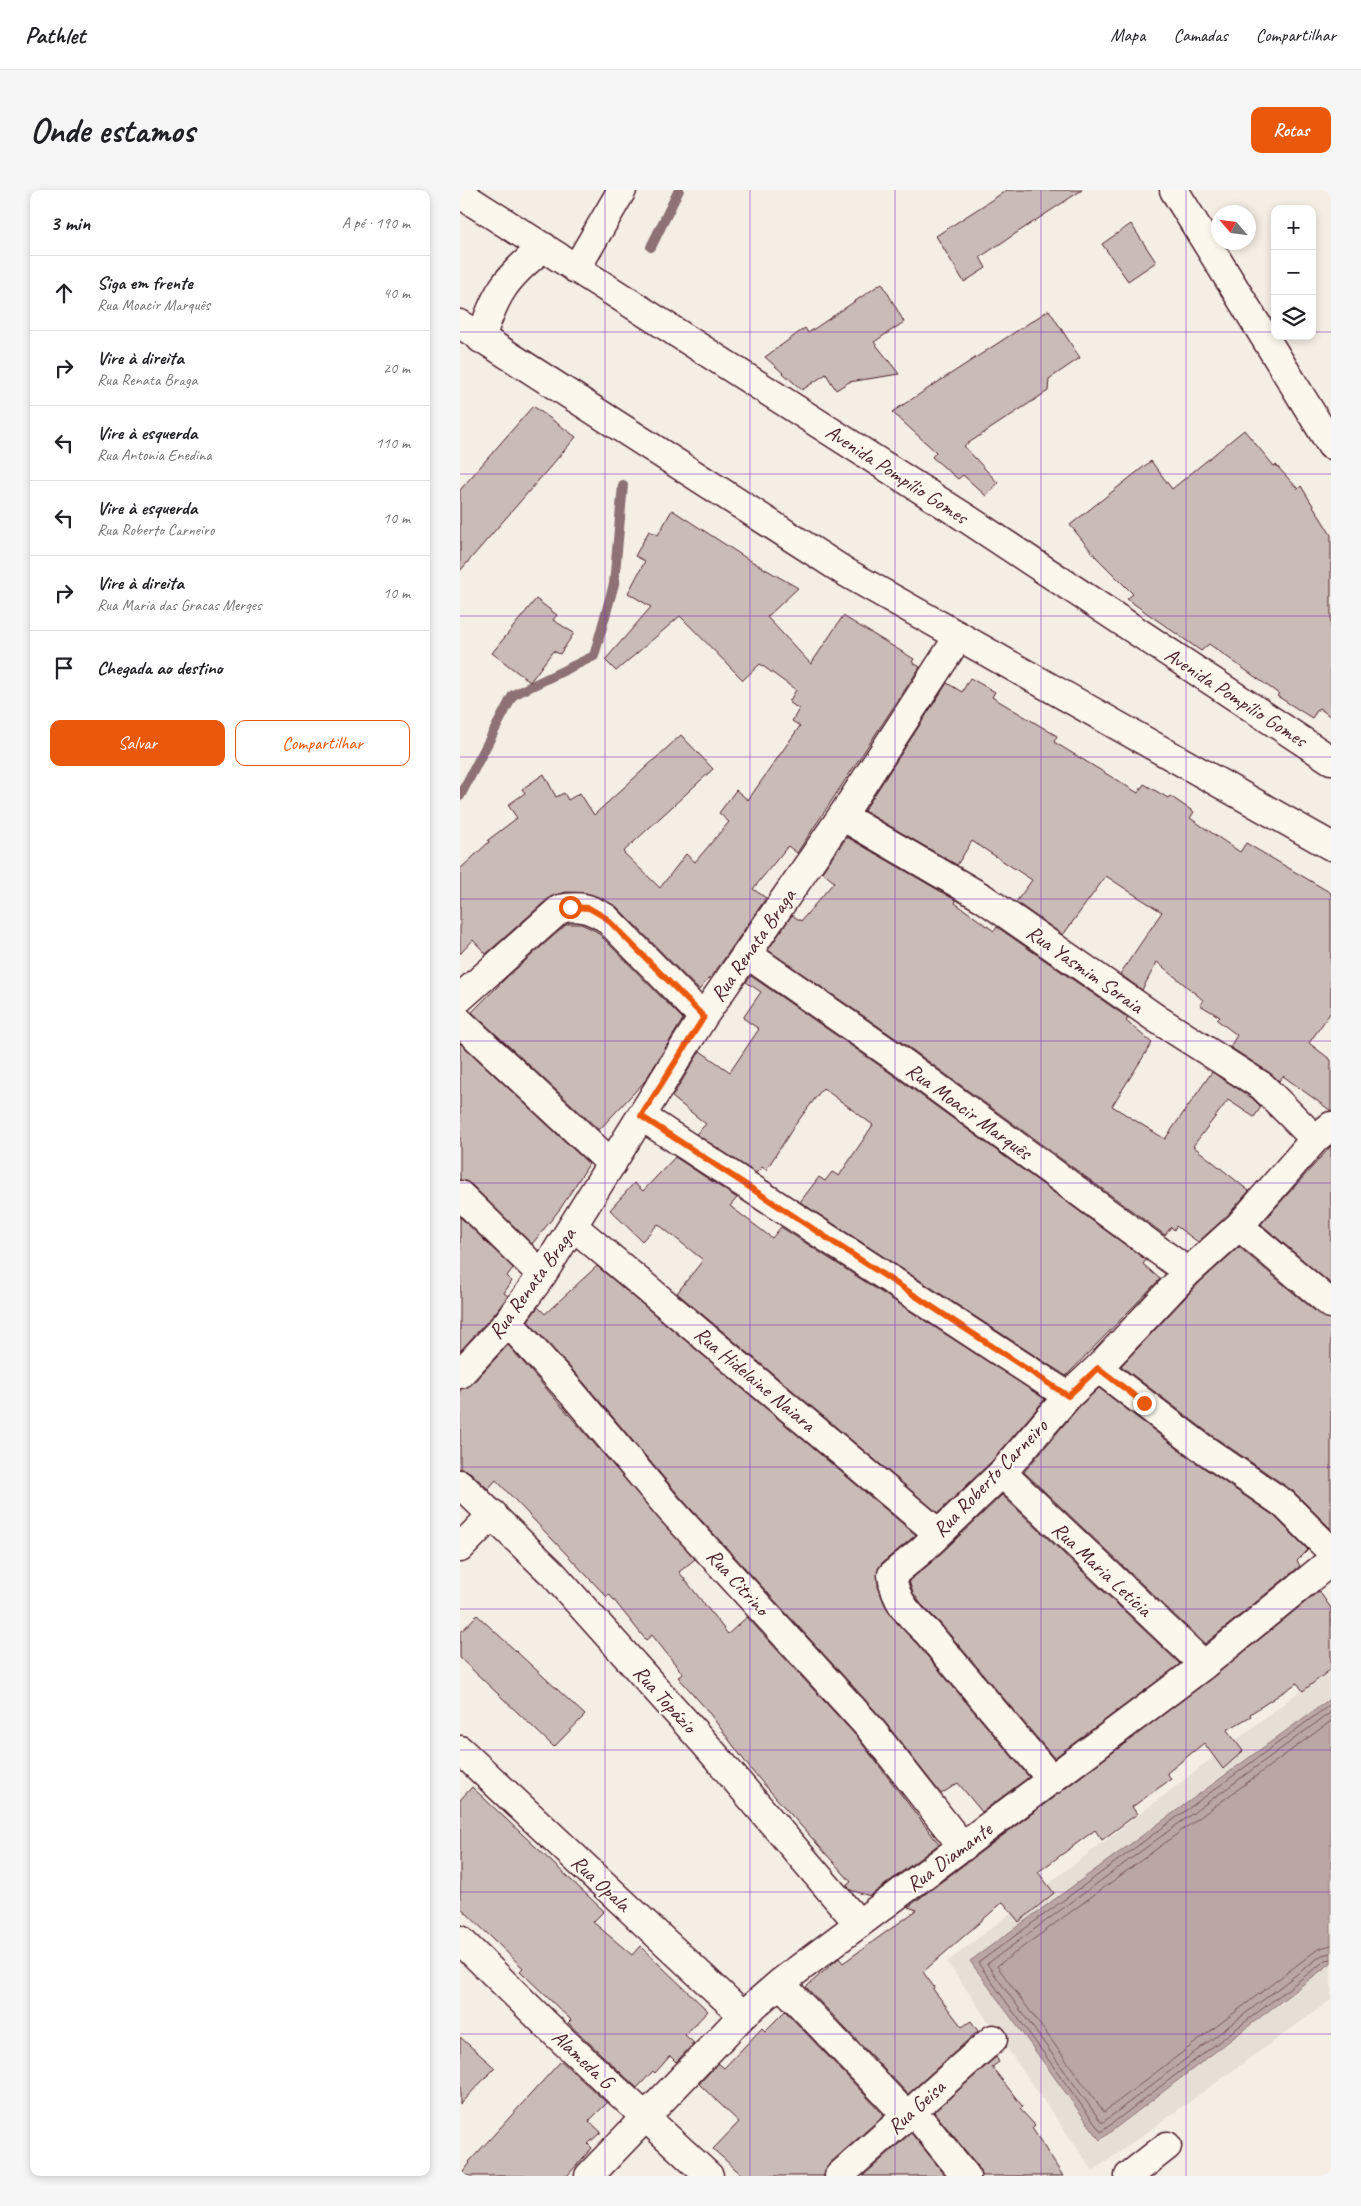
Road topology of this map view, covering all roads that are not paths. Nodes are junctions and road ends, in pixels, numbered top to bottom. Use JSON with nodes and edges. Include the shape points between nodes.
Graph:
{"nodes":[{"id":1,"x":622,"y":190,"type":"edge"},
{"id":2,"x":1174,"y":190,"type":"edge"},
{"id":3,"x":460,"y":194,"type":"edge"},
{"id":4,"x":544,"y":247,"type":"junction"},
{"id":5,"x":576,"y":269,"type":"junction"},
{"id":6,"x":471,"y":332,"type":"edge"},
{"id":7,"x":1331,"y":445,"type":"edge"},
{"id":8,"x":959,"y":636,"type":"junction"},
{"id":9,"x":1331,"y":760,"type":"edge"},
{"id":10,"x":842,"y":816,"type":"junction"},
{"id":11,"x":1331,"y":846,"type":"edge"},
{"id":12,"x":747,"y":954,"type":"junction"},
{"id":13,"x":460,"y":998,"type":"edge"},
{"id":14,"x":704,"y":1017,"type":"junction"},
{"id":15,"x":460,"y":1022,"type":"edge"},
{"id":16,"x":641,"y":1116,"type":"junction"},
{"id":17,"x":1323,"y":1132,"type":"edge"},
{"id":18,"x":612,"y":1164,"type":"junction"},
{"id":19,"x":460,"y":1195,"type":"edge"},
{"id":20,"x":573,"y":1226,"type":"junction"},
{"id":21,"x":1239,"y":1226,"type":"junction"},
{"id":22,"x":1188,"y":1272,"type":"junction"},
{"id":23,"x":542,"y":1275,"type":"junction"},
{"id":24,"x":1331,"y":1304,"type":"edge"},
{"id":25,"x":508,"y":1322,"type":"junction"},
{"id":26,"x":1098,"y":1368,"type":"junction"},
{"id":27,"x":460,"y":1374,"type":"edge"},
{"id":28,"x":1068,"y":1396,"type":"junction"},
{"id":29,"x":1002,"y":1473,"type":"junction"},
{"id":30,"x":460,"y":1484,"type":"edge"},
{"id":31,"x":493,"y":1514,"type":"junction"},
{"id":32,"x":938,"y":1533,"type":"junction"},
{"id":33,"x":460,"y":1548,"type":"edge"},
{"id":34,"x":1331,"y":1551,"type":"edge"},
{"id":35,"x":1331,"y":1561,"type":"edge"},
{"id":36,"x":1204,"y":1665,"type":"junction"},
{"id":37,"x":460,"y":1750,"type":"edge"},
{"id":38,"x":1052,"y":1780,"type":"junction"},
{"id":39,"x":963,"y":1847,"type":"junction"},
{"id":40,"x":859,"y":1924,"type":"junction"},
{"id":41,"x":460,"y":1940,"type":"edge"},
{"id":42,"x":780,"y":1983,"type":"junction"},
{"id":43,"x":742,"y":2015,"type":"junction"},
{"id":44,"x":993,"y":2039,"type":"dead end"},
{"id":45,"x":910,"y":2113,"type":"junction"},
{"id":46,"x":645,"y":2117,"type":"junction"},
{"id":47,"x":1167,"y":2146,"type":"dead end"},
{"id":48,"x":589,"y":2176,"type":"edge"},
{"id":49,"x":709,"y":2176,"type":"edge"},
{"id":50,"x":840,"y":2176,"type":"edge"},
{"id":51,"x":966,"y":2176,"type":"edge"},
{"id":52,"x":1129,"y":2176,"type":"edge"}],
"edges":[{"from":1,"to":5,"type":"street"},
{"from":2,"to":7,"type":"street"},
{"from":3,"to":4,"type":"street","name":"Avenida Pompílio Gomes"},
{"from":4,"to":5,"type":"street","name":"Avenida Pompílio Gomes"},
{"from":4,"to":6,"type":"street","via":[[506,282]]},
{"from":5,"to":9,"type":"street","name":"Avenida Pompílio Gomes","via":[[969,520]]},
{"from":6,"to":8,"type":"street","via":[[847,573]]},
{"from":8,"to":10,"type":"street","name":"Rua Renata Braga"},
{"from":8,"to":11,"type":"street"},
{"from":10,"to":12,"type":"street","name":"Rua Renata Braga"},
{"from":10,"to":17,"type":"street","name":"Rua Yasmim Soraia","via":[[983,898],[1157,1019],[1262,1086]]},
{"from":12,"to":14,"type":"street","name":"Rua Renata Braga"},
{"from":12,"to":22,"type":"street","name":"Rua Moacir Marquês","via":[[905,1064]]},
{"from":13,"to":14,"type":"street","via":[[560,909],[589,908],[606,918]]},
{"from":14,"to":16,"type":"street","name":"Rua Renata Braga"},
{"from":15,"to":18,"type":"street"},
{"from":16,"to":18,"type":"street","name":"Rua Renata Braga"},
{"from":16,"to":28,"type":"street"},
{"from":17,"to":21,"type":"street","name":"Rua Roberto Carneiro"},
{"from":18,"to":20,"type":"street","name":"Rua Renata Braga"},
{"from":19,"to":23,"type":"street"},
{"from":20,"to":23,"type":"street","name":"Rua Renata Braga"},
{"from":20,"to":32,"type":"street","name":"Rua Hidelaine Naiara"},
{"from":21,"to":22,"type":"street","name":"Rua Roberto Carneiro"},
{"from":21,"to":24,"type":"street"},
{"from":22,"to":26,"type":"street","name":"Rua Roberto Carneiro"},
{"from":23,"to":25,"type":"street","name":"Rua Renata Braga"},
{"from":25,"to":27,"type":"street","name":"Rua Renata Braga"},
{"from":25,"to":39,"type":"street","name":"Rua Citrino","via":[[669,1508],[869,1727]]},
{"from":26,"to":28,"type":"street","name":"Rua Roberto Carneiro"},
{"from":26,"to":34,"type":"street","via":[[1201,1447],[1284,1504]]},
{"from":28,"to":29,"type":"street","name":"Rua Roberto Carneiro"},
{"from":29,"to":32,"type":"street","name":"Rua Roberto Carneiro"},
{"from":29,"to":36,"type":"street","name":"Rua Maria Letícia"},
{"from":30,"to":31,"type":"street","name":"Rua Topázio"},
{"from":31,"to":33,"type":"street"},
{"from":31,"to":40,"type":"street","name":"Rua Topázio","via":[[635,1666]]},
{"from":32,"to":38,"type":"street","name":"Rua Roberto Carneiro","via":[[921,1552],[892,1575],[899,1602]]},
{"from":35,"to":36,"type":"street","name":"Rua Diamante"},
{"from":36,"to":38,"type":"street","name":"Rua Diamante"},
{"from":37,"to":43,"type":"street","name":"Rua Opala"},
{"from":38,"to":39,"type":"street","name":"Rua Diamante"},
{"from":39,"to":40,"type":"street","name":"Rua Diamante"},
{"from":40,"to":42,"type":"street","name":"Rua Diamante"},
{"from":41,"to":46,"type":"street","name":"Alameda G"},
{"from":42,"to":43,"type":"street","name":"Rua Diamante"},
{"from":42,"to":45,"type":"street"},
{"from":43,"to":46,"type":"street","name":"Rua Diamante"},
{"from":44,"to":45,"type":"street","name":"Rua Geisa"},
{"from":45,"to":50,"type":"street","name":"Rua Geisa"},
{"from":45,"to":51,"type":"street"},
{"from":46,"to":48,"type":"street","name":"Rua Diamante"},
{"from":46,"to":49,"type":"street","name":"Alameda G"},
{"from":47,"to":52,"type":"street"}]}
